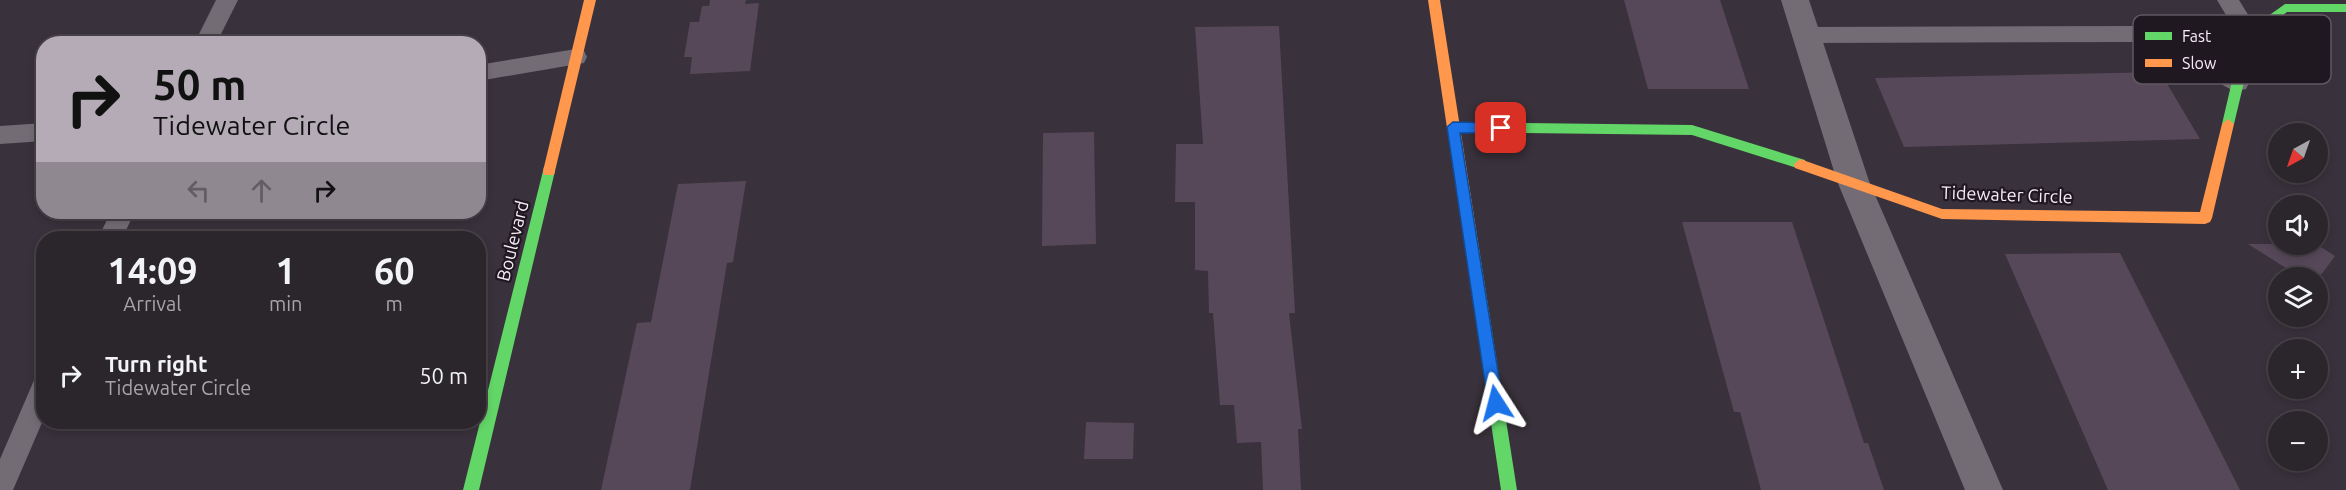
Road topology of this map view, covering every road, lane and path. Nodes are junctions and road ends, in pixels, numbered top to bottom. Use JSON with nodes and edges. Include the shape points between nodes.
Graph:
{"nodes":[{"id":1,"x":227,"y":0,"type":"edge"},
{"id":2,"x":590,"y":0,"type":"edge"},
{"id":3,"x":1434,"y":0,"type":"edge"},
{"id":4,"x":1795,"y":0,"type":"edge"},
{"id":5,"x":2228,"y":0,"type":"edge"},
{"id":6,"x":2346,"y":8,"type":"edge"},
{"id":7,"x":2237,"y":15,"type":"edge"},
{"id":8,"x":2275,"y":15,"type":"edge"},
{"id":9,"x":1806,"y":34,"type":"junction"},
{"id":10,"x":2133,"y":34,"type":"edge"},
{"id":11,"x":209,"y":36,"type":"edge"},
{"id":12,"x":576,"y":57,"type":"junction"},
{"id":13,"x":486,"y":72,"type":"edge"},
{"id":14,"x":2238,"y":84,"type":"edge"},
{"id":15,"x":1453,"y":127,"type":"junction"},
{"id":16,"x":36,"y":133,"type":"edge"},
{"id":17,"x":0,"y":135,"type":"edge"},
{"id":18,"x":1853,"y":181,"type":"junction"},
{"id":19,"x":36,"y":405,"type":"edge"},
{"id":20,"x":486,"y":428,"type":"edge"},
{"id":21,"x":486,"y":429,"type":"edge"},
{"id":22,"x":0,"y":490,"type":"edge"},
{"id":23,"x":471,"y":490,"type":"edge"},
{"id":24,"x":1509,"y":490,"type":"edge"},
{"id":25,"x":1984,"y":490,"type":"edge"}],
"edges":[{"from":1,"to":11,"type":"lane"},
{"from":2,"to":12,"type":"street","name":"Boulevard"},
{"from":3,"to":15,"type":"street"},
{"from":4,"to":9,"type":"street"},
{"from":5,"to":7,"type":"lane"},
{"from":6,"to":8,"type":"street","via":[[2285,8]]},
{"from":9,"to":10,"type":"lane"},
{"from":9,"to":18,"type":"street"},
{"from":12,"to":13,"type":"lane"},
{"from":12,"to":20,"type":"street","name":"Boulevard"},
{"from":14,"to":18,"type":"street","name":"Tidewater Circle","via":[[2205,218],[1942,214]]},
{"from":15,"to":18,"type":"street","name":"Tidewater Circle","via":[[1692,130]]},
{"from":15,"to":24,"type":"street"},
{"from":16,"to":17,"type":"lane"},
{"from":18,"to":25,"type":"street"},
{"from":19,"to":22,"type":"lane"},
{"from":21,"to":23,"type":"street","name":"Boulevard"}]}
